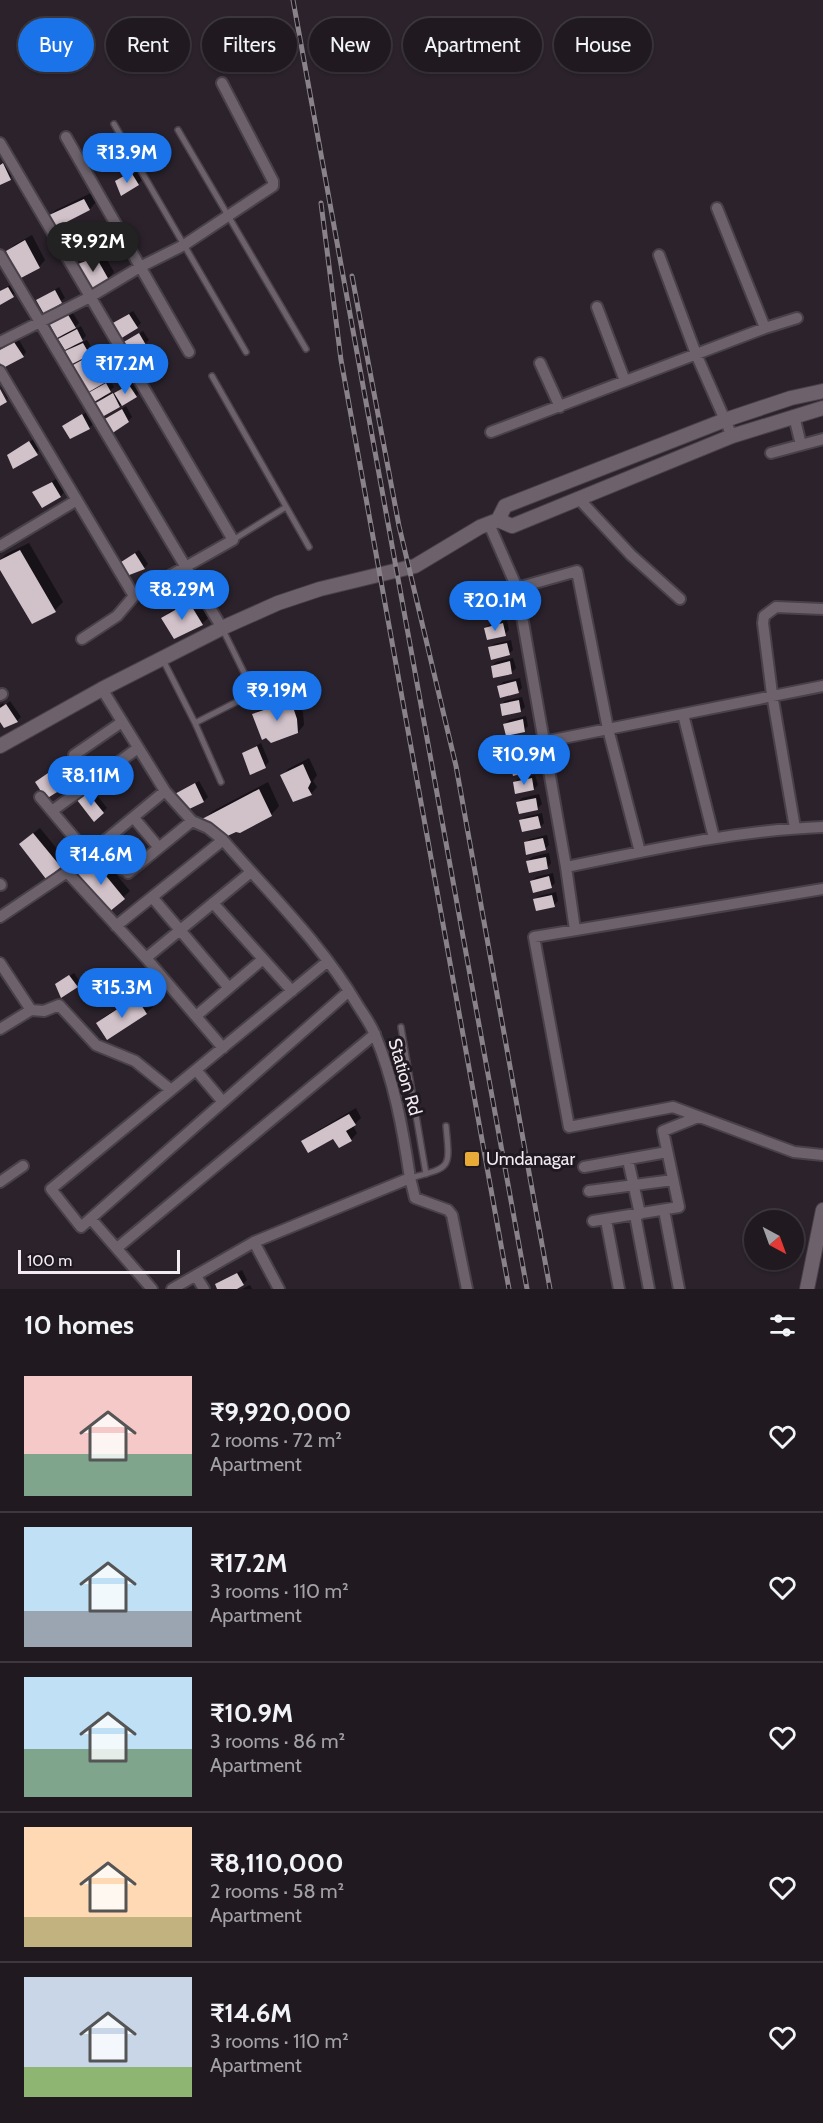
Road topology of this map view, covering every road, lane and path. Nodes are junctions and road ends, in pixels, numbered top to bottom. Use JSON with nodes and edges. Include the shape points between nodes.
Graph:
{"nodes":[{"id":1,"x":222,"y":83,"type":"dead end"},
{"id":2,"x":114,"y":124,"type":"dead end"},
{"id":3,"x":178,"y":130,"type":"dead end"},
{"id":4,"x":66,"y":137,"type":"dead end"},
{"id":5,"x":0,"y":143,"type":"edge"},
{"id":6,"x":717,"y":207,"type":"dead end"},
{"id":7,"x":229,"y":216,"type":"junction"},
{"id":8,"x":184,"y":244,"type":"junction"},
{"id":9,"x":0,"y":255,"type":"edge"},
{"id":10,"x":659,"y":255,"type":"dead end"},
{"id":11,"x":140,"y":267,"type":"junction"},
{"id":12,"x":90,"y":297,"type":"junction"},
{"id":13,"x":597,"y":307,"type":"dead end"},
{"id":14,"x":797,"y":318,"type":"dead end"},
{"id":15,"x":39,"y":323,"type":"junction"},
{"id":16,"x":765,"y":328,"type":"junction"},
{"id":17,"x":0,"y":342,"type":"edge"},
{"id":18,"x":306,"y":349,"type":"dead end"},
{"id":19,"x":189,"y":352,"type":"dead end"},
{"id":20,"x":246,"y":352,"type":"dead end"},
{"id":21,"x":696,"y":354,"type":"junction"},
{"id":22,"x":540,"y":363,"type":"dead end"},
{"id":23,"x":0,"y":371,"type":"edge"},
{"id":24,"x":212,"y":376,"type":"dead end"},
{"id":25,"x":625,"y":381,"type":"junction"},
{"id":26,"x":823,"y":391,"type":"edge"},
{"id":27,"x":560,"y":407,"type":"junction"},
{"id":28,"x":823,"y":408,"type":"edge"},
{"id":29,"x":794,"y":416,"type":"junction"},
{"id":30,"x":725,"y":420,"type":"junction"},
{"id":31,"x":491,"y":432,"type":"dead end"},
{"id":32,"x":732,"y":436,"type":"junction"},
{"id":33,"x":823,"y":439,"type":"edge"},
{"id":34,"x":801,"y":445,"type":"junction"},
{"id":35,"x":771,"y":453,"type":"dead end"},
{"id":36,"x":578,"y":498,"type":"junction"},
{"id":37,"x":77,"y":500,"type":"junction"},
{"id":38,"x":286,"y":507,"type":"junction"},
{"id":39,"x":494,"y":522,"type":"junction"},
{"id":40,"x":233,"y":540,"type":"junction"},
{"id":41,"x":0,"y":546,"type":"edge"},
{"id":42,"x":309,"y":547,"type":"dead end"},
{"id":43,"x":185,"y":568,"type":"junction"},
{"id":44,"x":517,"y":588,"type":"junction"},
{"id":45,"x":134,"y":596,"type":"junction"},
{"id":46,"x":680,"y":599,"type":"dead end"},
{"id":47,"x":823,"y":609,"type":"edge"},
{"id":48,"x":222,"y":628,"type":"junction"},
{"id":49,"x":82,"y":639,"type":"dead end"},
{"id":50,"x":162,"y":659,"type":"junction"},
{"id":51,"x":823,"y":686,"type":"edge"},
{"id":52,"x":102,"y":689,"type":"junction"},
{"id":53,"x":254,"y":693,"type":"junction"},
{"id":54,"x":772,"y":694,"type":"junction"},
{"id":55,"x":284,"y":699,"type":"dead end"},
{"id":56,"x":683,"y":714,"type":"junction"},
{"id":57,"x":122,"y":722,"type":"junction"},
{"id":58,"x":195,"y":723,"type":"junction"},
{"id":59,"x":608,"y":729,"type":"junction"},
{"id":60,"x":543,"y":742,"type":"junction"},
{"id":61,"x":0,"y":746,"type":"edge"},
{"id":62,"x":138,"y":748,"type":"junction"},
{"id":63,"x":74,"y":755,"type":"dead end"},
{"id":64,"x":221,"y":782,"type":"dead end"},
{"id":65,"x":165,"y":791,"type":"junction"},
{"id":66,"x":40,"y":797,"type":"dead end"},
{"id":67,"x":52,"y":811,"type":"junction"},
{"id":68,"x":134,"y":818,"type":"junction"},
{"id":69,"x":192,"y":821,"type":"junction"},
{"id":70,"x":823,"y":827,"type":"edge"},
{"id":71,"x":795,"y":828,"type":"junction"},
{"id":72,"x":714,"y":838,"type":"junction"},
{"id":73,"x":223,"y":840,"type":"junction"},
{"id":74,"x":102,"y":843,"type":"junction"},
{"id":75,"x":155,"y":843,"type":"dead end"},
{"id":76,"x":640,"y":852,"type":"junction"},
{"id":77,"x":88,"y":854,"type":"junction"},
{"id":78,"x":566,"y":867,"type":"junction"},
{"id":79,"x":67,"y":872,"type":"junction"},
{"id":80,"x":250,"y":872,"type":"junction"},
{"id":81,"x":823,"y":889,"type":"edge"},
{"id":82,"x":152,"y":897,"type":"junction"},
{"id":83,"x":213,"y":903,"type":"junction"},
{"id":84,"x":0,"y":917,"type":"edge"},
{"id":85,"x":116,"y":926,"type":"junction"},
{"id":86,"x":180,"y":930,"type":"junction"},
{"id":87,"x":575,"y":930,"type":"junction"},
{"id":88,"x":146,"y":958,"type":"junction"},
{"id":89,"x":263,"y":959,"type":"junction"},
{"id":90,"x":328,"y":961,"type":"junction"},
{"id":91,"x":0,"y":963,"type":"edge"},
{"id":92,"x":229,"y":988,"type":"junction"},
{"id":93,"x":292,"y":991,"type":"junction"},
{"id":94,"x":349,"y":991,"type":"junction"},
{"id":95,"x":31,"y":1010,"type":"junction"},
{"id":96,"x":196,"y":1016,"type":"junction"},
{"id":97,"x":400,"y":1027,"type":"dead end"},
{"id":98,"x":0,"y":1029,"type":"edge"},
{"id":99,"x":375,"y":1034,"type":"junction"},
{"id":100,"x":223,"y":1048,"type":"junction"},
{"id":101,"x":196,"y":1070,"type":"junction"},
{"id":102,"x":171,"y":1090,"type":"junction"},
{"id":103,"x":223,"y":1102,"type":"junction"},
{"id":104,"x":699,"y":1117,"type":"junction"},
{"id":105,"x":446,"y":1126,"type":"dead end"},
{"id":106,"x":667,"y":1152,"type":"junction"},
{"id":107,"x":823,"y":1155,"type":"edge"},
{"id":108,"x":628,"y":1160,"type":"junction"},
{"id":109,"x":23,"y":1166,"type":"dead end"},
{"id":110,"x":585,"y":1167,"type":"dead end"},
{"id":111,"x":426,"y":1174,"type":"junction"},
{"id":112,"x":410,"y":1178,"type":"junction"},
{"id":113,"x":673,"y":1180,"type":"junction"},
{"id":114,"x":0,"y":1182,"type":"edge"},
{"id":115,"x":634,"y":1186,"type":"junction"},
{"id":116,"x":589,"y":1191,"type":"dead end"},
{"id":117,"x":664,"y":1210,"type":"junction"},
{"id":118,"x":823,"y":1210,"type":"edge"},
{"id":119,"x":638,"y":1214,"type":"junction"},
{"id":120,"x":91,"y":1219,"type":"junction"},
{"id":121,"x":606,"y":1220,"type":"junction"},
{"id":122,"x":593,"y":1221,"type":"dead end"},
{"id":123,"x":254,"y":1242,"type":"junction"},
{"id":124,"x":117,"y":1248,"type":"junction"},
{"id":125,"x":196,"y":1276,"type":"junction"},
{"id":126,"x":152,"y":1289,"type":"edge"},
{"id":127,"x":172,"y":1289,"type":"edge"},
{"id":128,"x":204,"y":1289,"type":"edge"},
{"id":129,"x":279,"y":1289,"type":"edge"},
{"id":130,"x":467,"y":1289,"type":"edge"},
{"id":131,"x":619,"y":1289,"type":"edge"},
{"id":132,"x":649,"y":1289,"type":"edge"},
{"id":133,"x":679,"y":1289,"type":"edge"},
{"id":134,"x":807,"y":1289,"type":"edge"}],
"edges":[{"from":1,"to":7,"type":"street","via":[[273,181],[269,190]]},
{"from":2,"to":8,"type":"lane"},
{"from":3,"to":7,"type":"lane"},
{"from":4,"to":11,"type":"street"},
{"from":5,"to":12,"type":"street"},
{"from":6,"to":16,"type":"street"},
{"from":7,"to":8,"type":"street"},
{"from":7,"to":18,"type":"lane"},
{"from":8,"to":11,"type":"street"},
{"from":8,"to":20,"type":"lane"},
{"from":9,"to":15,"type":"street"},
{"from":10,"to":21,"type":"street"},
{"from":11,"to":12,"type":"street"},
{"from":11,"to":19,"type":"street"},
{"from":12,"to":15,"type":"street"},
{"from":12,"to":40,"type":"street"},
{"from":13,"to":25,"type":"street"},
{"from":14,"to":16,"type":"street"},
{"from":15,"to":17,"type":"street"},
{"from":15,"to":43,"type":"street"},
{"from":16,"to":21,"type":"street"},
{"from":21,"to":25,"type":"street"},
{"from":21,"to":30,"type":"street"},
{"from":22,"to":27,"type":"street"},
{"from":23,"to":37,"type":"street"},
{"from":24,"to":38,"type":"lane"},
{"from":25,"to":27,"type":"street"},
{"from":26,"to":30,"type":"main road"},
{"from":27,"to":31,"type":"street"},
{"from":28,"to":29,"type":"main road"},
{"from":29,"to":32,"type":"main road"},
{"from":29,"to":34,"type":"street"},
{"from":30,"to":32,"type":"street"},
{"from":30,"to":39,"type":"main road","via":[[505,506]]},
{"from":32,"to":36,"type":"main road"},
{"from":33,"to":34,"type":"street"},
{"from":34,"to":35,"type":"street"},
{"from":36,"to":39,"type":"main road","via":[[512,526]]},
{"from":36,"to":46,"type":"street","via":[[630,555]]},
{"from":37,"to":41,"type":"street"},
{"from":37,"to":45,"type":"street"},
{"from":38,"to":40,"type":"lane"},
{"from":38,"to":42,"type":"lane"},
{"from":39,"to":44,"type":"street"},
{"from":39,"to":48,"type":"main road","via":[[415,566],[320,589]]},
{"from":40,"to":43,"type":"street"},
{"from":43,"to":45,"type":"street"},
{"from":43,"to":48,"type":"street"},
{"from":44,"to":59,"type":"street","via":[[577,570]]},
{"from":44,"to":60,"type":"street"},
{"from":45,"to":49,"type":"street","via":[[117,616]]},
{"from":47,"to":54,"type":"street","via":[[776,607],[764,616]]},
{"from":48,"to":50,"type":"main road"},
{"from":48,"to":53,"type":"lane"},
{"from":50,"to":52,"type":"main road"},
{"from":50,"to":58,"type":"lane"},
{"from":51,"to":54,"type":"street"},
{"from":52,"to":57,"type":"street","name":"Station Rd"},
{"from":52,"to":61,"type":"main road"},
{"from":53,"to":55,"type":"lane","via":[[276,694]]},
{"from":53,"to":58,"type":"lane"},
{"from":54,"to":56,"type":"street"},
{"from":54,"to":71,"type":"street"},
{"from":56,"to":59,"type":"street"},
{"from":56,"to":72,"type":"street"},
{"from":57,"to":62,"type":"street","name":"Station Rd"},
{"from":57,"to":63,"type":"street"},
{"from":58,"to":64,"type":"lane"},
{"from":59,"to":60,"type":"street"},
{"from":59,"to":76,"type":"street"},
{"from":60,"to":78,"type":"street"},
{"from":62,"to":65,"type":"street","name":"Station Rd"},
{"from":62,"to":67,"type":"street"},
{"from":65,"to":68,"type":"street"},
{"from":65,"to":69,"type":"street","name":"Station Rd"},
{"from":66,"to":67,"type":"street"},
{"from":67,"to":77,"type":"street"},
{"from":68,"to":74,"type":"street"},
{"from":68,"to":75,"type":"street"},
{"from":69,"to":73,"type":"street","name":"Station Rd"},
{"from":69,"to":74,"type":"street","via":[[126,871]]},
{"from":70,"to":71,"type":"street"},
{"from":71,"to":72,"type":"street"},
{"from":72,"to":76,"type":"street"},
{"from":73,"to":80,"type":"street","name":"Station Rd"},
{"from":73,"to":82,"type":"street"},
{"from":74,"to":77,"type":"street"},
{"from":76,"to":78,"type":"street"},
{"from":77,"to":79,"type":"street"},
{"from":78,"to":87,"type":"street"},
{"from":79,"to":84,"type":"street"},
{"from":79,"to":85,"type":"street"},
{"from":80,"to":83,"type":"street"},
{"from":80,"to":90,"type":"street","name":"Station Rd"},
{"from":81,"to":87,"type":"street"},
{"from":82,"to":85,"type":"street"},
{"from":82,"to":86,"type":"street"},
{"from":83,"to":86,"type":"street"},
{"from":83,"to":89,"type":"street"},
{"from":85,"to":88,"type":"street"},
{"from":86,"to":88,"type":"street"},
{"from":86,"to":92,"type":"street"},
{"from":87,"to":104,"type":"street","via":[[534,938],[564,1075],[569,1127],[673,1107]]},
{"from":88,"to":96,"type":"street"},
{"from":89,"to":92,"type":"street"},
{"from":89,"to":93,"type":"street"},
{"from":90,"to":93,"type":"street"},
{"from":90,"to":94,"type":"street","name":"Station Rd"},
{"from":91,"to":95,"type":"street"},
{"from":92,"to":96,"type":"street"},
{"from":93,"to":100,"type":"street"},
{"from":94,"to":99,"type":"street","name":"Station Rd"},
{"from":94,"to":103,"type":"street"},
{"from":95,"to":98,"type":"street"},
{"from":95,"to":102,"type":"street","via":[[44,1011],[59,1005],[96,1046],[135,1061]]},
{"from":96,"to":100,"type":"street"},
{"from":97,"to":111,"type":"lane"},
{"from":99,"to":112,"type":"street","name":"Station Rd","via":[[403,1129]]},
{"from":99,"to":124,"type":"street"},
{"from":100,"to":101,"type":"street"},
{"from":101,"to":102,"type":"street"},
{"from":101,"to":103,"type":"street"},
{"from":102,"to":120,"type":"street","via":[[51,1189],[81,1227]]},
{"from":103,"to":120,"type":"street"},
{"from":104,"to":106,"type":"street","via":[[663,1131]]},
{"from":104,"to":107,"type":"street","via":[[794,1152]]},
{"from":105,"to":111,"type":"lane","name":"Station Rd","via":[[448,1161],[440,1170]]},
{"from":106,"to":108,"type":"street"},
{"from":106,"to":113,"type":"street"},
{"from":108,"to":110,"type":"street"},
{"from":108,"to":115,"type":"street"},
{"from":109,"to":114,"type":"street"},
{"from":111,"to":112,"type":"lane","name":"Station Rd"},
{"from":112,"to":123,"type":"street"},
{"from":112,"to":130,"type":"street","via":[[415,1198],[452,1215]]},
{"from":113,"to":115,"type":"street"},
{"from":113,"to":117,"type":"street","via":[[679,1207]]},
{"from":115,"to":116,"type":"street"},
{"from":115,"to":119,"type":"street"},
{"from":117,"to":119,"type":"street"},
{"from":117,"to":133,"type":"street"},
{"from":118,"to":134,"type":"main road"},
{"from":119,"to":121,"type":"street"},
{"from":119,"to":132,"type":"street"},
{"from":120,"to":124,"type":"street"},
{"from":121,"to":122,"type":"street"},
{"from":121,"to":131,"type":"street"},
{"from":123,"to":125,"type":"street"},
{"from":123,"to":129,"type":"street"},
{"from":124,"to":126,"type":"street"},
{"from":125,"to":127,"type":"street"},
{"from":125,"to":128,"type":"street"}]}
